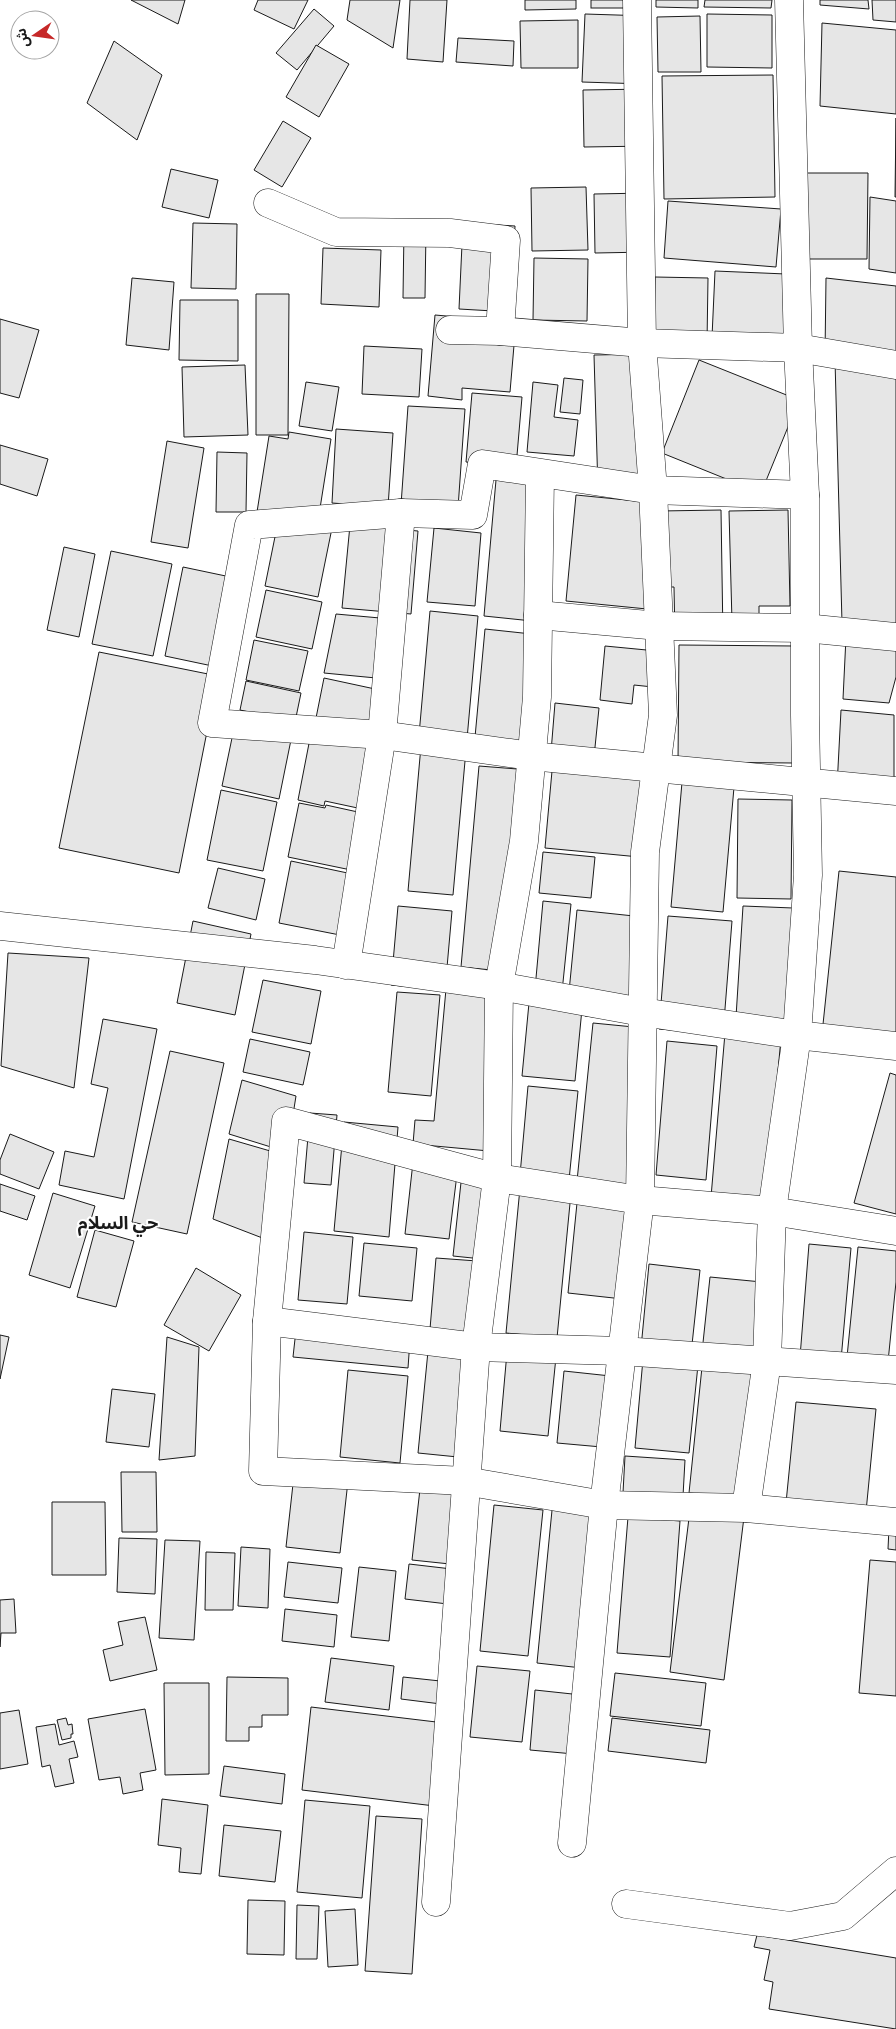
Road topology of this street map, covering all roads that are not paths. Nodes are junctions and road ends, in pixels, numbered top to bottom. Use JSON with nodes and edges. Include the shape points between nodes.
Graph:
{"nodes":[{"id":1,"x":637,"y":0,"type":"edge"},
{"id":2,"x":789,"y":0,"type":"edge"},
{"id":3,"x":268,"y":203,"type":"dead end"},
{"id":4,"x":450,"y":330,"type":"dead end"},
{"id":5,"x":500,"y":332,"type":"junction"},
{"id":6,"x":642,"y":343,"type":"junction"},
{"id":7,"x":798,"y":348,"type":"junction"},
{"id":8,"x":896,"y":365,"type":"edge"},
{"id":9,"x":540,"y":474,"type":"junction"},
{"id":10,"x":653,"y":490,"type":"junction"},
{"id":11,"x":805,"y":495,"type":"junction"},
{"id":12,"x":401,"y":513,"type":"junction"},
{"id":13,"x":538,"y":615,"type":"junction"},
{"id":14,"x":659,"y":626,"type":"junction"},
{"id":15,"x":805,"y":628,"type":"junction"},
{"id":16,"x":896,"y":637,"type":"edge"},
{"id":17,"x":382,"y":735,"type":"junction"},
{"id":18,"x":531,"y":756,"type":"junction"},
{"id":19,"x":656,"y":767,"type":"junction"},
{"id":20,"x":806,"y":782,"type":"junction"},
{"id":21,"x":896,"y":791,"type":"edge"},
{"id":22,"x":0,"y":926,"type":"edge"},
{"id":23,"x":346,"y":965,"type":"junction"},
{"id":24,"x":499,"y":986,"type":"junction"},
{"id":25,"x":642,"y":1012,"type":"junction"},
{"id":26,"x":797,"y":1035,"type":"junction"},
{"id":27,"x":896,"y":1046,"type":"edge"},
{"id":28,"x":497,"y":1178,"type":"junction"},
{"id":29,"x":640,"y":1200,"type":"junction"},
{"id":30,"x":772,"y":1211,"type":"junction"},
{"id":31,"x":896,"y":1231,"type":"edge"},
{"id":32,"x":267,"y":1321,"type":"junction"},
{"id":33,"x":476,"y":1347,"type":"junction"},
{"id":34,"x":622,"y":1351,"type":"junction"},
{"id":35,"x":767,"y":1361,"type":"junction"},
{"id":36,"x":896,"y":1370,"type":"edge"},
{"id":37,"x":465,"y":1481,"type":"junction"},
{"id":38,"x":604,"y":1505,"type":"junction"},
{"id":39,"x":746,"y":1508,"type":"junction"},
{"id":40,"x":896,"y":1522,"type":"edge"},
{"id":41,"x":572,"y":1842,"type":"dead end"},
{"id":42,"x":896,"y":1871,"type":"edge"},
{"id":43,"x":436,"y":1902,"type":"dead end"},
{"id":44,"x":626,"y":1904,"type":"dead end"}],
"edges":[{"from":1,"to":6,"type":"street"},
{"from":2,"to":7,"type":"street"},
{"from":3,"to":5,"type":"street","via":[[336,232],[450,233],[506,240]]},
{"from":4,"to":5,"type":"street"},
{"from":5,"to":6,"type":"street"},
{"from":6,"to":7,"type":"street"},
{"from":6,"to":10,"type":"street"},
{"from":7,"to":8,"type":"street"},
{"from":7,"to":11,"type":"street"},
{"from":9,"to":10,"type":"street"},
{"from":9,"to":12,"type":"street","via":[[482,464],[473,515]]},
{"from":9,"to":13,"type":"street"},
{"from":10,"to":11,"type":"street"},
{"from":10,"to":14,"type":"street"},
{"from":11,"to":15,"type":"street"},
{"from":12,"to":17,"type":"street"},
{"from":12,"to":17,"type":"street","via":[[249,525],[212,723]]},
{"from":13,"to":14,"type":"street"},
{"from":13,"to":18,"type":"street"},
{"from":14,"to":15,"type":"street"},
{"from":14,"to":19,"type":"street","via":[[663,715]]},
{"from":15,"to":16,"type":"street"},
{"from":15,"to":20,"type":"street"},
{"from":17,"to":18,"type":"street"},
{"from":17,"to":23,"type":"street"},
{"from":18,"to":19,"type":"street"},
{"from":18,"to":24,"type":"street","via":[[524,841]]},
{"from":19,"to":20,"type":"street"},
{"from":19,"to":25,"type":"street","via":[[645,852]]},
{"from":20,"to":21,"type":"street"},
{"from":20,"to":26,"type":"street","via":[[808,875]]},
{"from":22,"to":23,"type":"street"},
{"from":23,"to":24,"type":"street"},
{"from":24,"to":25,"type":"street"},
{"from":24,"to":28,"type":"street"},
{"from":25,"to":26,"type":"street"},
{"from":25,"to":29,"type":"street"},
{"from":26,"to":27,"type":"street"},
{"from":26,"to":30,"type":"street"},
{"from":28,"to":29,"type":"street"},
{"from":28,"to":32,"type":"street","via":[[286,1121]]},
{"from":28,"to":33,"type":"street"},
{"from":29,"to":30,"type":"street"},
{"from":29,"to":34,"type":"street"},
{"from":30,"to":31,"type":"street"},
{"from":30,"to":35,"type":"street"},
{"from":32,"to":33,"type":"street"},
{"from":32,"to":37,"type":"street","via":[[262,1471]]},
{"from":33,"to":34,"type":"street"},
{"from":33,"to":37,"type":"street"},
{"from":34,"to":35,"type":"street"},
{"from":34,"to":38,"type":"street"},
{"from":35,"to":36,"type":"street"},
{"from":35,"to":39,"type":"street"},
{"from":37,"to":38,"type":"street"},
{"from":37,"to":43,"type":"street"},
{"from":38,"to":39,"type":"street"},
{"from":38,"to":41,"type":"street"},
{"from":39,"to":40,"type":"street"},
{"from":42,"to":44,"type":"street","via":[[843,1916],[790,1926]]}]}
